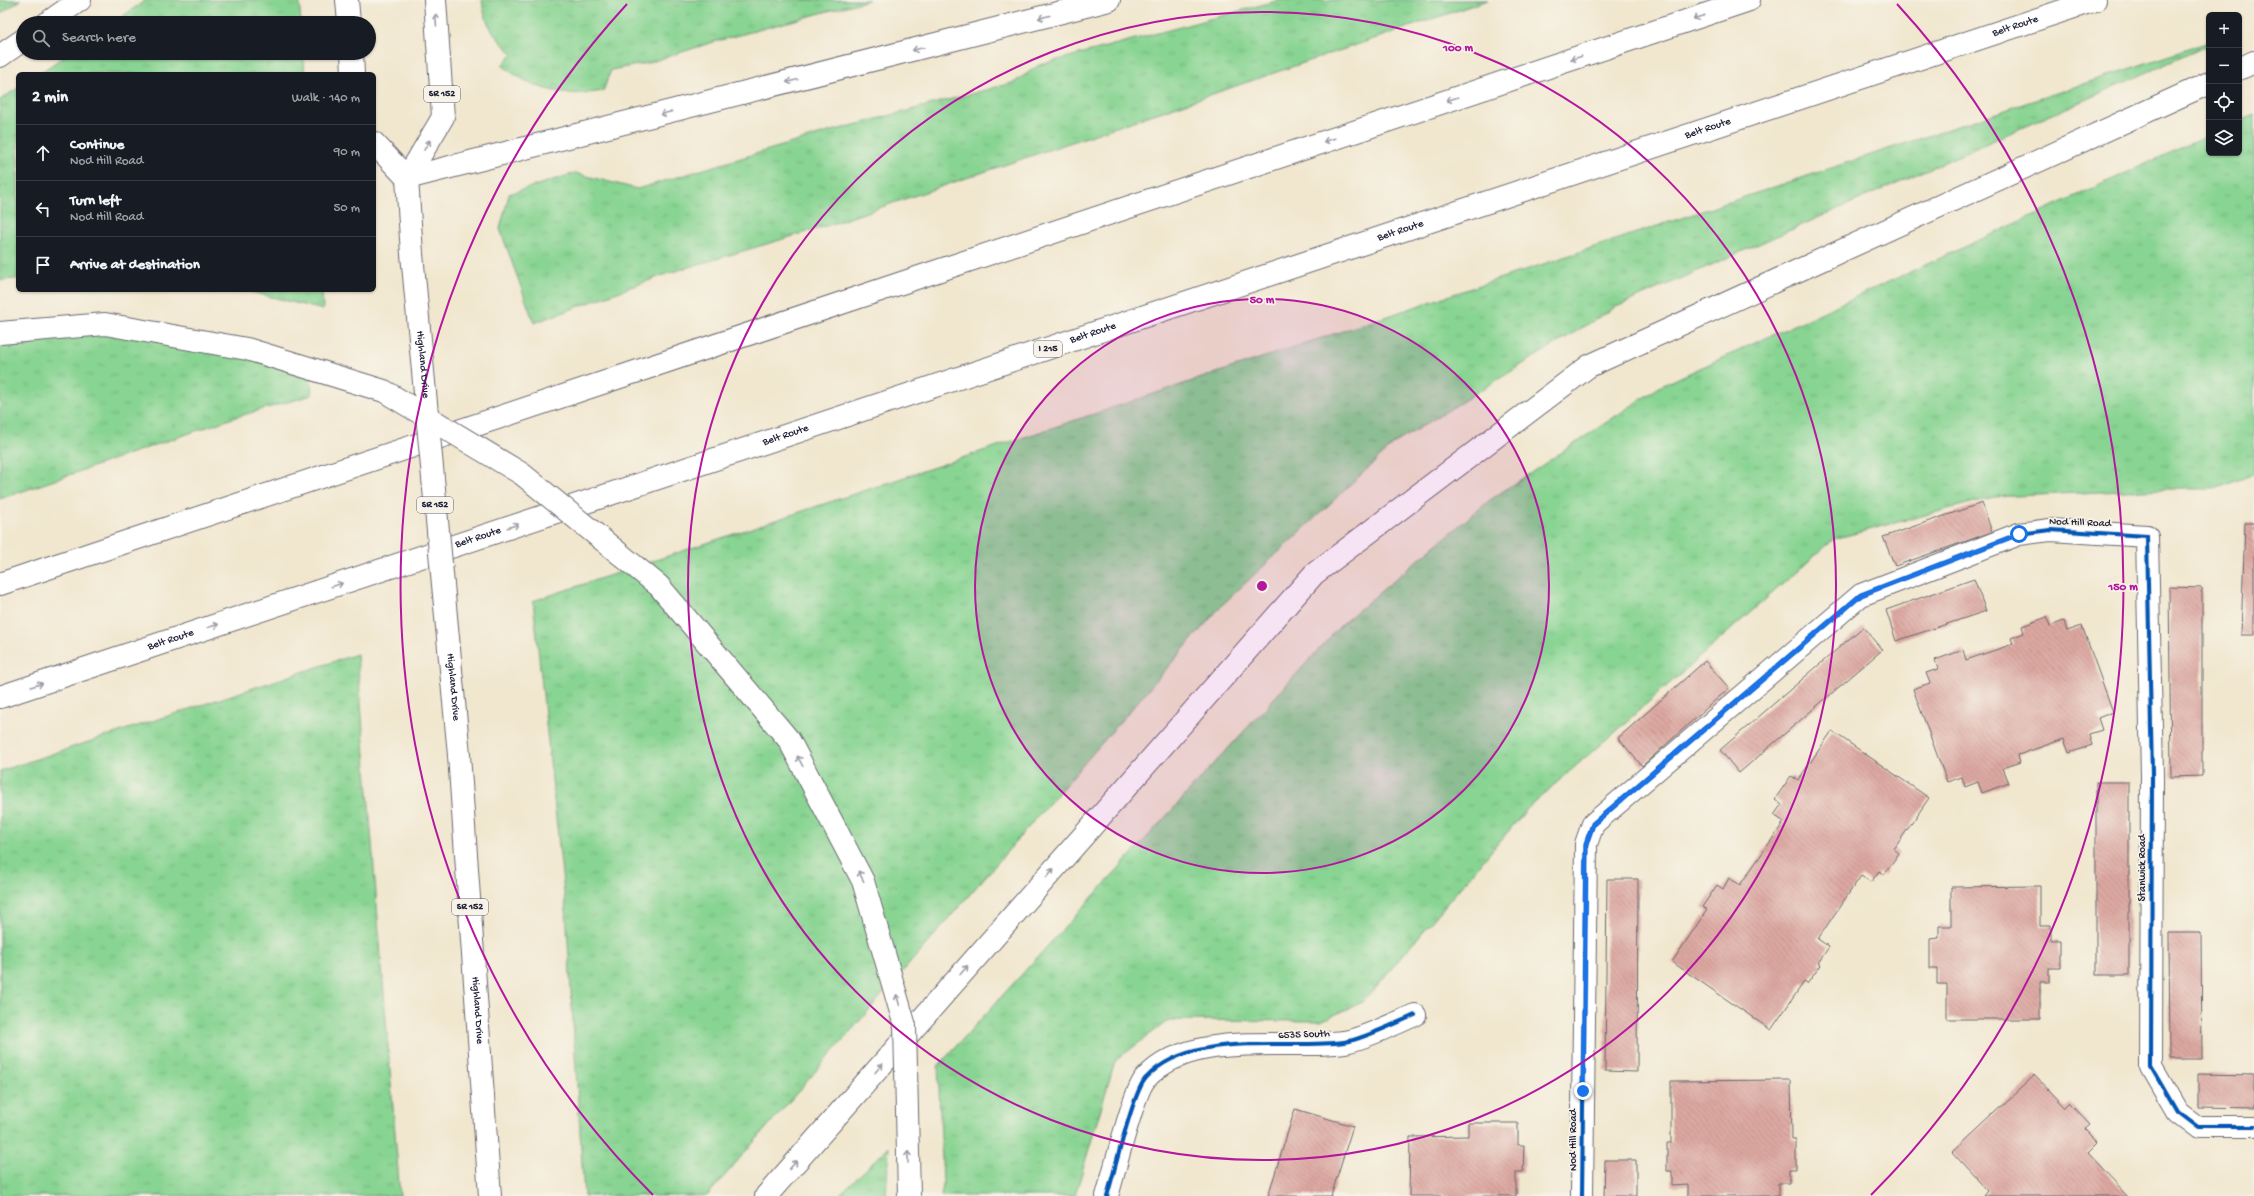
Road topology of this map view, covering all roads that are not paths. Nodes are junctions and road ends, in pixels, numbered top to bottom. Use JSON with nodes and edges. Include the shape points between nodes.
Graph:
{"nodes":[{"id":1,"x":80,"y":0,"type":"edge"},
{"id":2,"x":348,"y":0,"type":"edge"},
{"id":3,"x":434,"y":0,"type":"edge"},
{"id":4,"x":1108,"y":0,"type":"edge"},
{"id":5,"x":1749,"y":0,"type":"edge"},
{"id":6,"x":2095,"y":0,"type":"edge"},
{"id":7,"x":57,"y":16,"type":"edge"},
{"id":8,"x":349,"y":16,"type":"edge"},
{"id":9,"x":16,"y":45,"type":"edge"},
{"id":10,"x":0,"y":56,"type":"edge"},
{"id":11,"x":352,"y":60,"type":"edge"},
{"id":12,"x":2254,"y":62,"type":"edge"},
{"id":13,"x":2242,"y":68,"type":"edge"},
{"id":14,"x":353,"y":72,"type":"edge"},
{"id":15,"x":2207,"y":84,"type":"edge"},
{"id":16,"x":376,"y":145,"type":"edge"},
{"id":17,"x":407,"y":178,"type":"junction"},
{"id":18,"x":0,"y":333,"type":"edge"},
{"id":19,"x":2147,"y":536,"type":"joint"},
{"id":20,"x":0,"y":584,"type":"edge"},
{"id":21,"x":0,"y":697,"type":"edge"},
{"id":22,"x":1415,"y":1015,"type":"dead end"},
{"id":23,"x":2254,"y":1128,"type":"edge"},
{"id":24,"x":490,"y":1196,"type":"edge"},
{"id":25,"x":766,"y":1196,"type":"edge"},
{"id":26,"x":909,"y":1196,"type":"edge"},
{"id":27,"x":1107,"y":1196,"type":"edge"},
{"id":28,"x":1582,"y":1196,"type":"edge"}],
"edges":[{"from":1,"to":7,"type":"main road"},
{"from":2,"to":8,"type":"main road"},
{"from":17,"to":3,"type":"main road","number":"SR 152","one_way":true,"via":[[443,117]]},
{"from":4,"to":17,"type":"main road","one_way":true},
{"from":5,"to":20,"type":"main road","one_way":true},
{"from":21,"to":6,"type":"main road","name":"Belt Route","number":"I 215","one_way":true},
{"from":9,"to":10,"type":"main road"},
{"from":11,"to":14,"type":"main road"},
{"from":12,"to":13,"type":"main road"},
{"from":25,"to":15,"type":"main road","one_way":true,"via":[[1320,569],[1589,366]]},
{"from":16,"to":17,"type":"main road"},
{"from":17,"to":24,"type":"main road","name":"Highland Drive","number":"SR 152","bridge":true,"via":[[459,755]]},
{"from":26,"to":18,"type":"main road","one_way":true,"bridge":true,"via":[[905,1026],[864,881],[789,740],[660,586],[522,474],[384,391],[247,349],[105,324]]},
{"from":19,"to":23,"type":"main road","name":"Stanwick Road","via":[[2152,775],[2150,1066],[2177,1112],[2198,1128]]},
{"from":19,"to":28,"type":"main road","name":"Nod Hill Road","via":[[2050,530],[2019,534],[1861,595],[1593,824],[1586,844]]},
{"from":22,"to":27,"type":"main road","name":"6535 South","via":[[1346,1042],[1214,1047],[1189,1052],[1166,1061],[1145,1079],[1134,1106]]}]}
